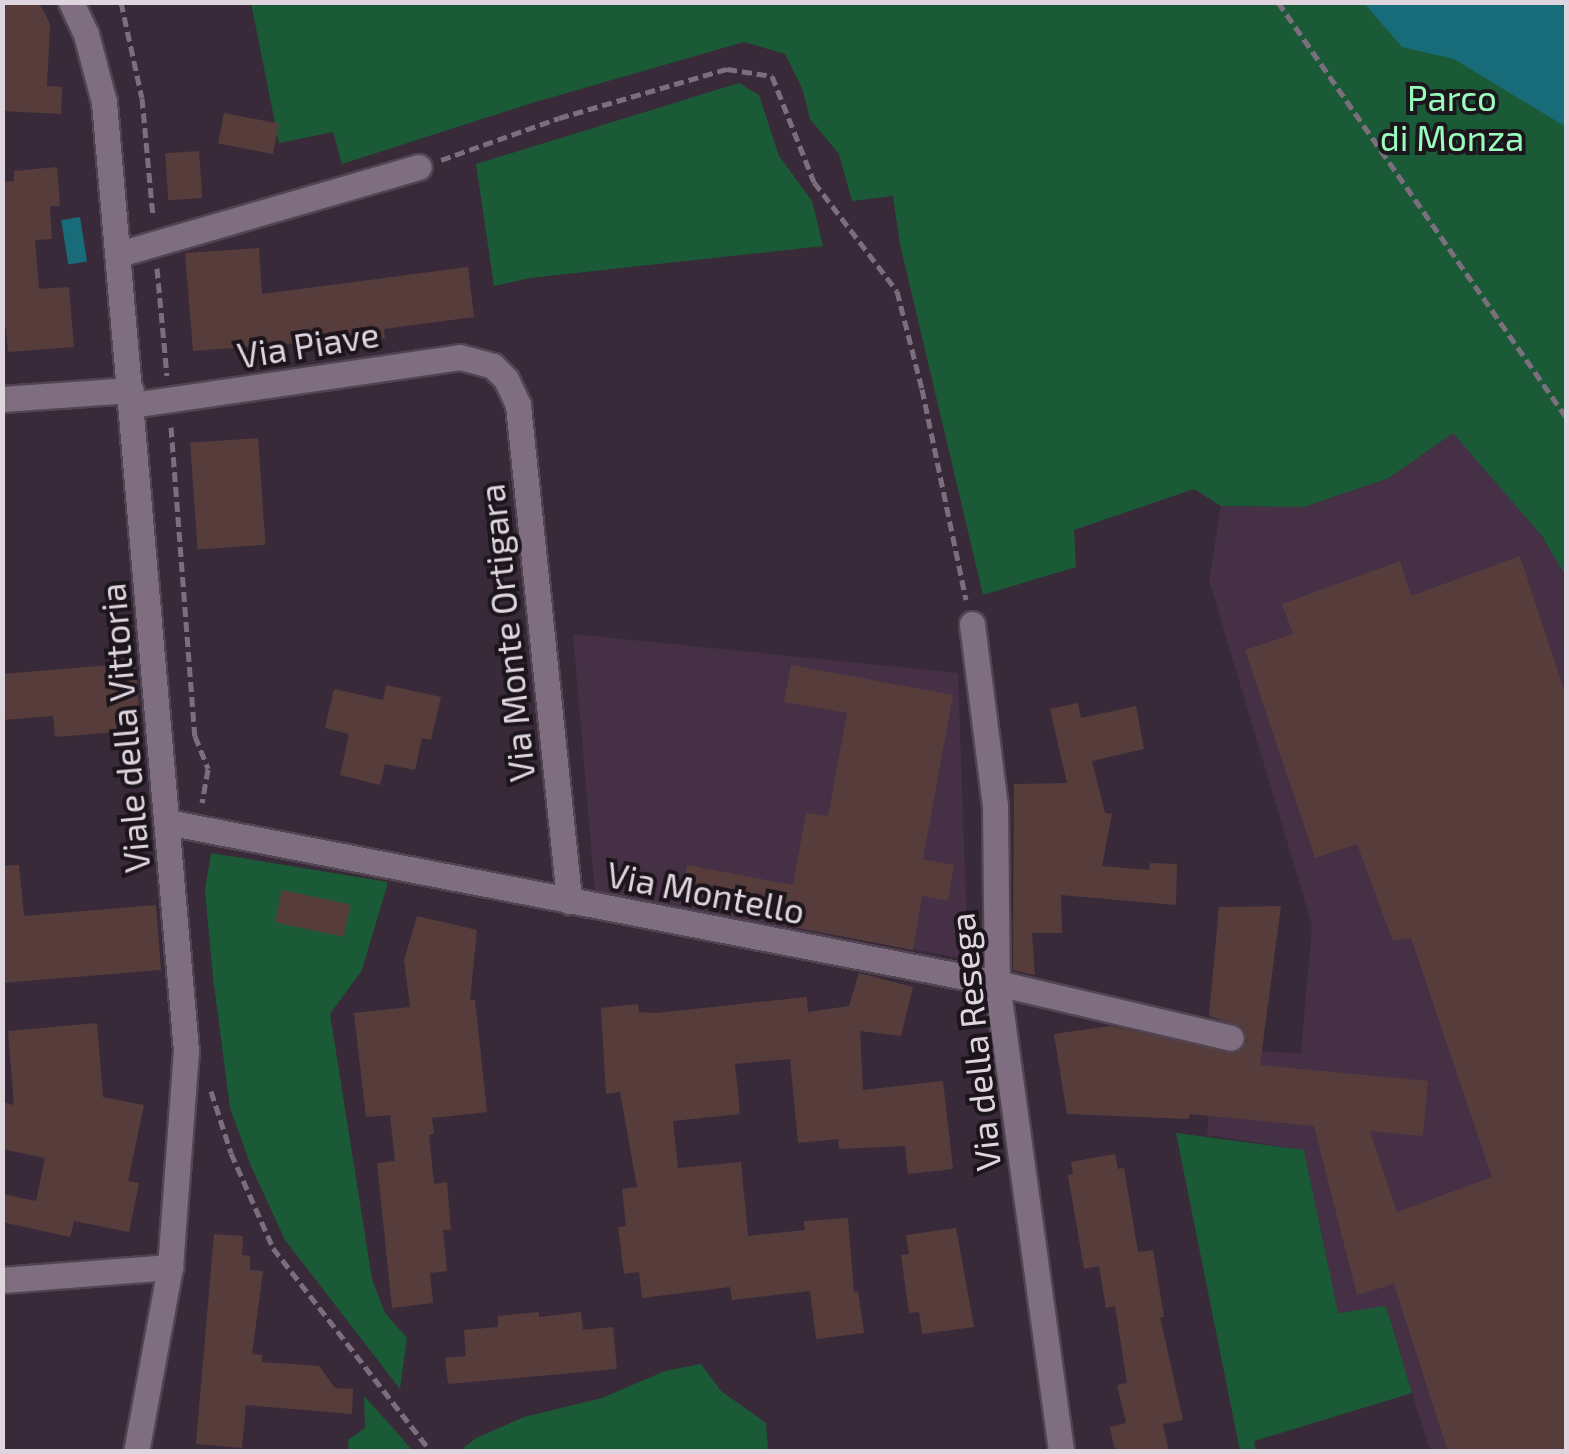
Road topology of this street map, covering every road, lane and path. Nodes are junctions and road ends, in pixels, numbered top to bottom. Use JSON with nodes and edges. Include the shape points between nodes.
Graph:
{"nodes":[{"id":1,"x":71,"y":2,"type":"edge"},
{"id":2,"x":121,"y":2,"type":"edge"},
{"id":3,"x":1278,"y":2,"type":"edge"},
{"id":4,"x":419,"y":167,"type":"joint"},
{"id":5,"x":155,"y":240,"type":"junction"},
{"id":6,"x":119,"y":254,"type":"junction"},
{"id":7,"x":493,"y":366,"type":"joint"},
{"id":8,"x":131,"y":398,"type":"junction"},
{"id":9,"x":2,"y":400,"type":"edge"},
{"id":10,"x":169,"y":400,"type":"junction"},
{"id":11,"x":1566,"y":417,"type":"edge"},
{"id":12,"x":972,"y":624,"type":"joint"},
{"id":13,"x":167,"y":822,"type":"junction"},
{"id":14,"x":197,"y":828,"type":"junction"},
{"id":15,"x":569,"y":901,"type":"junction"},
{"id":16,"x":997,"y":983,"type":"junction"},
{"id":17,"x":1231,"y":1038,"type":"dead end"},
{"id":18,"x":209,"y":1086,"type":"dead end"},
{"id":19,"x":170,"y":1268,"type":"junction"},
{"id":20,"x":2,"y":1280,"type":"edge"},
{"id":21,"x":136,"y":1452,"type":"edge"},
{"id":22,"x":431,"y":1452,"type":"edge"},
{"id":23,"x":1061,"y":1452,"type":"edge"}],
"edges":[{"from":1,"to":6,"type":"street","name":"Viale della Vittoria","via":[[104,102]]},
{"from":2,"to":5,"type":"path","via":[[142,98]]},
{"from":3,"to":11,"type":"path"},
{"from":4,"to":5,"type":"street"},
{"from":4,"to":12,"type":"path","via":[[726,69],[772,76],[814,182],[897,291]]},
{"from":5,"to":6,"type":"street"},
{"from":5,"to":10,"type":"path"},
{"from":6,"to":8,"type":"street","name":"Viale della Vittoria"},
{"from":7,"to":10,"type":"street","name":"Via Piave","via":[[460,357]]},
{"from":7,"to":15,"type":"street","name":"Via Monte Ortigara","via":[[518,404]]},
{"from":8,"to":9,"type":"street","name":"Via Piave"},
{"from":8,"to":10,"type":"street","name":"Via Piave"},
{"from":8,"to":13,"type":"street","name":"Viale della Vittoria"},
{"from":10,"to":14,"type":"path","via":[[196,736],[208,769]]},
{"from":12,"to":16,"type":"street","name":"Via della Resega","via":[[995,805]]},
{"from":13,"to":14,"type":"street","name":"Via Montello"},
{"from":13,"to":19,"type":"street","name":"Viale della Vittoria","via":[[186,1050]]},
{"from":14,"to":15,"type":"street","name":"Via Montello"},
{"from":15,"to":16,"type":"street","name":"Via Montello"},
{"from":16,"to":17,"type":"street","name":"Via Montello"},
{"from":16,"to":23,"type":"street","name":"Via della Resega"},
{"from":18,"to":22,"type":"path","via":[[273,1248]]},
{"from":19,"to":20,"type":"street"},
{"from":19,"to":21,"type":"street","name":"Viale della Vittoria"}]}
